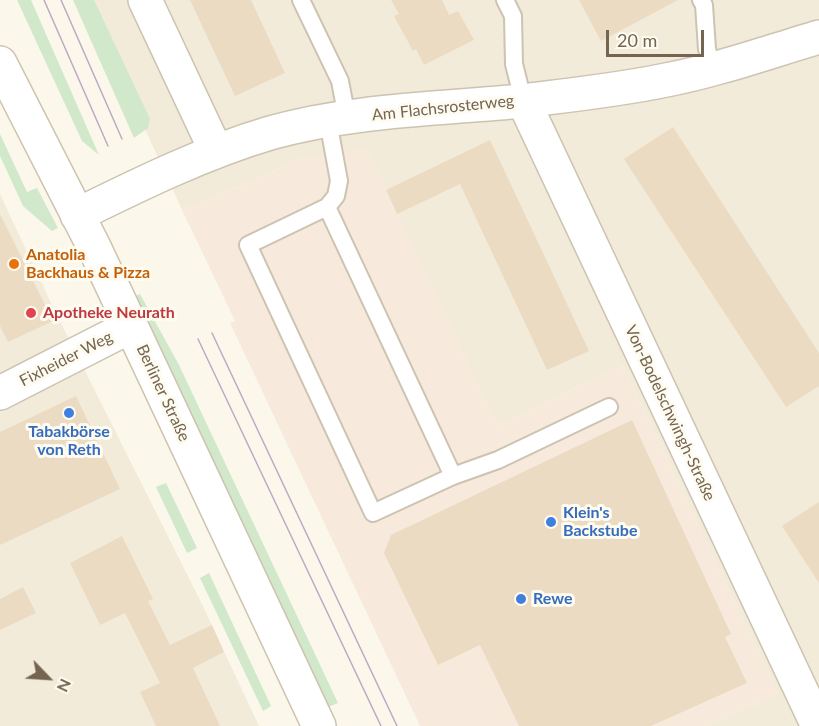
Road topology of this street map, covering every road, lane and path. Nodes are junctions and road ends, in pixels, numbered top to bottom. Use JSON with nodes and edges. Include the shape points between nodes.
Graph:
{"nodes":[{"id":1,"x":145,"y":0,"type":"edge"},
{"id":2,"x":301,"y":0,"type":"edge"},
{"id":3,"x":505,"y":0,"type":"edge"},
{"id":4,"x":706,"y":2,"type":"edge"},
{"id":5,"x":819,"y":37,"type":"edge"},
{"id":6,"x":0,"y":63,"type":"edge"},
{"id":7,"x":713,"y":69,"type":"junction"},
{"id":8,"x":523,"y":100,"type":"junction"},
{"id":9,"x":338,"y":120,"type":"junction"},
{"id":10,"x":216,"y":151,"type":"junction"},
{"id":11,"x":327,"y":207,"type":"junction"},
{"id":12,"x":77,"y":215,"type":"junction"},
{"id":13,"x":131,"y":326,"type":"junction"},
{"id":14,"x":0,"y":393,"type":"edge"},
{"id":15,"x":609,"y":407,"type":"dead end"},
{"id":16,"x":453,"y":476,"type":"junction"},
{"id":17,"x":319,"y":726,"type":"edge"},
{"id":18,"x":818,"y":726,"type":"edge"}],
"edges":[{"from":1,"to":10,"type":"street"},
{"from":2,"to":9,"type":"lane","via":[[340,81]]},
{"from":3,"to":8,"type":"lane","via":[[513,16],[514,64]]},
{"from":4,"to":7,"type":"lane","via":[[707,49]]},
{"from":5,"to":7,"type":"street","name":"Am Flachsrosterweg"},
{"from":6,"to":12,"type":"street","name":"Berliner Straße"},
{"from":7,"to":8,"type":"street","name":"Am Flachsrosterweg","via":[[665,81]]},
{"from":8,"to":9,"type":"street","name":"Am Flachsrosterweg"},
{"from":8,"to":18,"type":"street","name":"Von-Bodelschwingh-Straße"},
{"from":9,"to":10,"type":"street","name":"Am Flachsrosterweg","via":[[272,133]]},
{"from":9,"to":11,"type":"lane","via":[[339,181],[336,196]]},
{"from":10,"to":12,"type":"street","name":"Am Flachsrosterweg"},
{"from":11,"to":16,"type":"lane"},
{"from":11,"to":16,"type":"lane","via":[[248,245],[318,395],[374,513]]},
{"from":12,"to":13,"type":"street","name":"Berliner Straße"},
{"from":13,"to":14,"type":"street","name":"Fixheider Weg"},
{"from":13,"to":17,"type":"street","name":"Berliner Straße"},
{"from":15,"to":16,"type":"lane","via":[[498,460]]}]}
